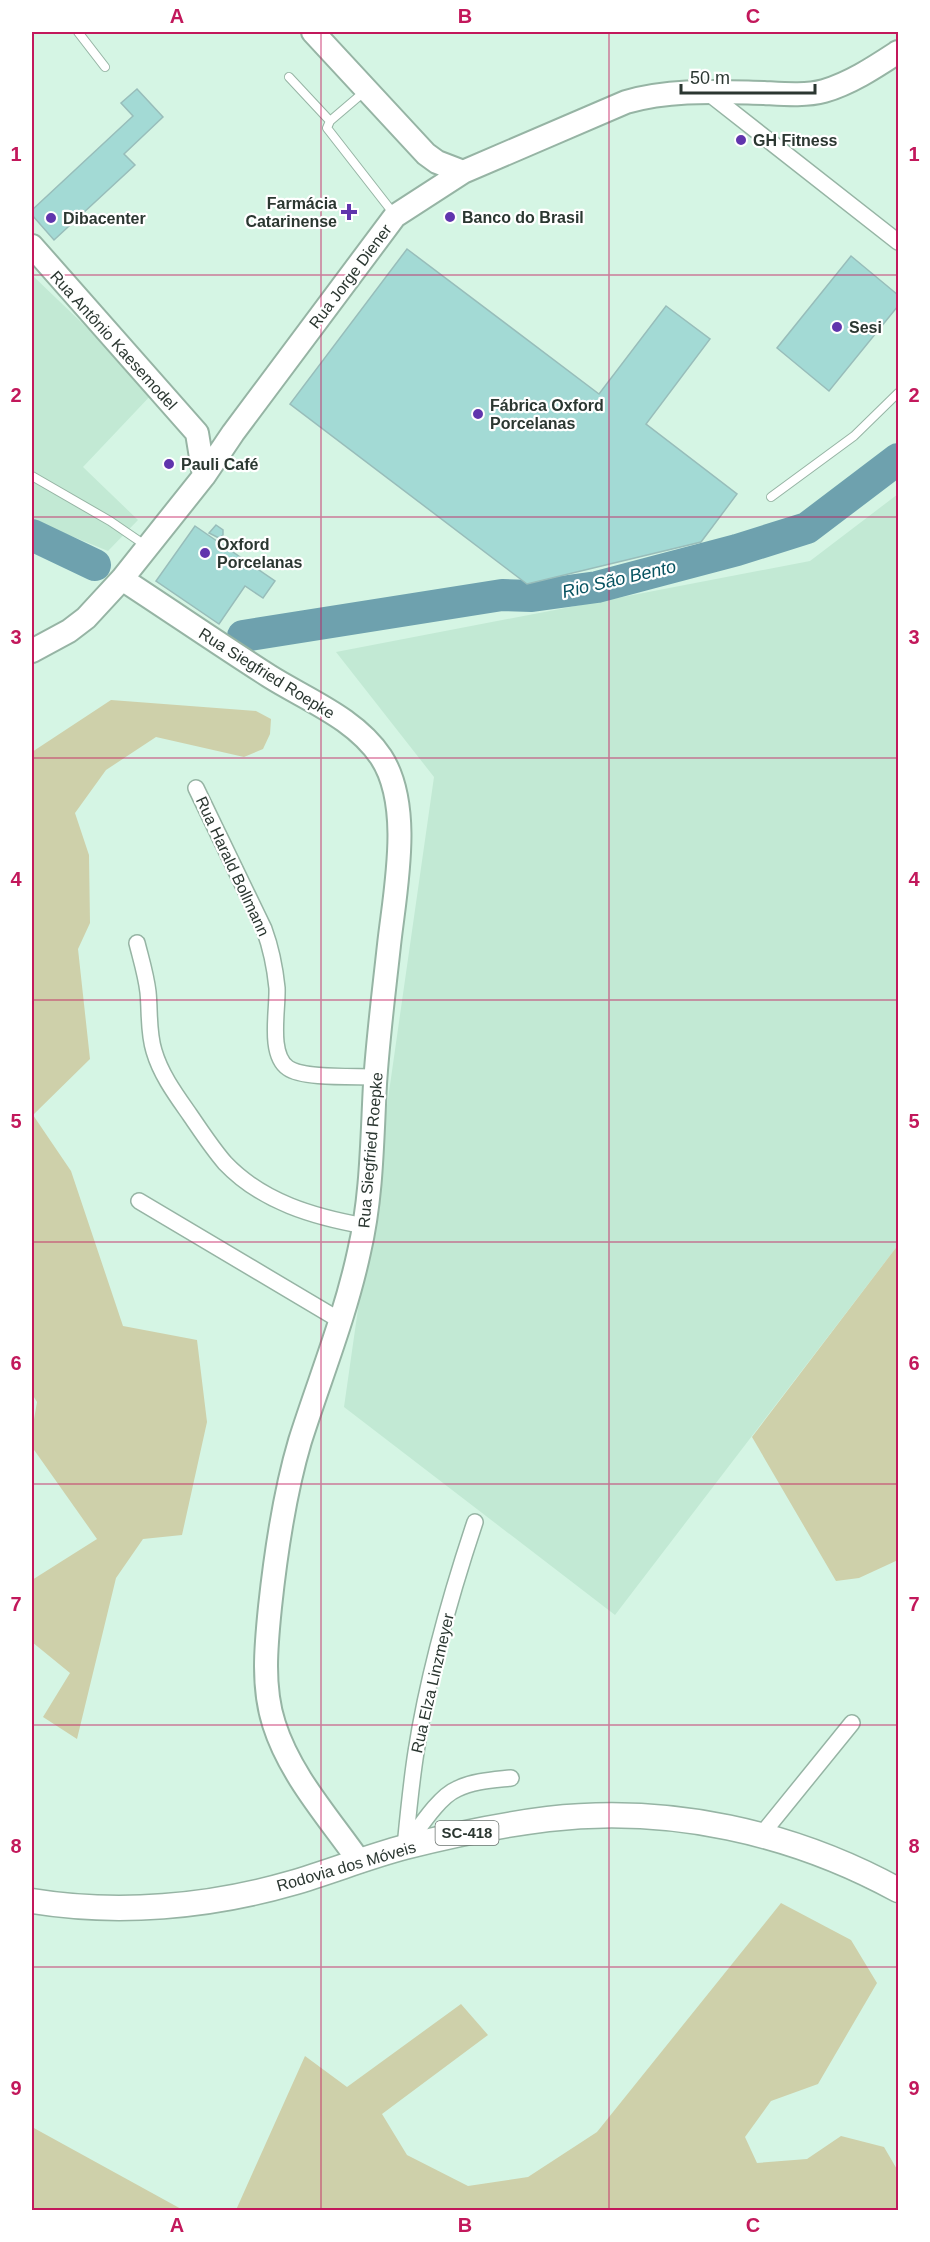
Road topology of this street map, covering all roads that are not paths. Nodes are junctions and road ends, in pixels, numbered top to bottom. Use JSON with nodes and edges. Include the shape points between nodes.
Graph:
{"nodes":[{"id":1,"x":78,"y":32,"type":"edge"},
{"id":2,"x":313,"y":32,"type":"edge"},
{"id":3,"x":898,"y":52,"type":"edge"},
{"id":4,"x":105,"y":67,"type":"dead end"},
{"id":5,"x":289,"y":77,"type":"dead end"},
{"id":6,"x":367,"y":90,"type":"junction"},
{"id":7,"x":707,"y":92,"type":"junction"},
{"id":8,"x":330,"y":121,"type":"junction"},
{"id":9,"x":426,"y":154,"type":"junction"},
{"id":10,"x":463,"y":172,"type":"junction"},
{"id":11,"x":416,"y":201,"type":"junction"},
{"id":12,"x":395,"y":216,"type":"junction"},
{"id":13,"x":898,"y":242,"type":"edge"},
{"id":14,"x":32,"y":246,"type":"edge"},
{"id":15,"x":898,"y":393,"type":"edge"},
{"id":16,"x":197,"y":433,"type":"junction"},
{"id":17,"x":233,"y":433,"type":"junction"},
{"id":18,"x":32,"y":476,"type":"edge"},
{"id":19,"x":204,"y":476,"type":"junction"},
{"id":20,"x":771,"y":497,"type":"dead end"},
{"id":21,"x":146,"y":546,"type":"junction"},
{"id":22,"x":122,"y":579,"type":"junction"},
{"id":23,"x":32,"y":651,"type":"edge"},
{"id":24,"x":196,"y":788,"type":"dead end"},
{"id":25,"x":137,"y":943,"type":"dead end"},
{"id":26,"x":376,"y":1077,"type":"junction"},
{"id":27,"x":139,"y":1200,"type":"dead end"},
{"id":28,"x":365,"y":1226,"type":"junction"},
{"id":29,"x":341,"y":1321,"type":"junction"},
{"id":30,"x":475,"y":1522,"type":"dead end"},
{"id":31,"x":852,"y":1723,"type":"dead end"},
{"id":32,"x":511,"y":1778,"type":"dead end"},
{"id":33,"x":762,"y":1834,"type":"junction"},
{"id":34,"x":405,"y":1847,"type":"junction"},
{"id":35,"x":359,"y":1861,"type":"junction"},
{"id":36,"x":898,"y":1890,"type":"edge"},
{"id":37,"x":32,"y":1900,"type":"edge"}],
"edges":[{"from":1,"to":4,"type":"lane"},
{"from":2,"to":6,"type":"street"},
{"from":3,"to":7,"type":"street","name":"Rua Jorge Diener","via":[[858,77],[823,91]]},
{"from":5,"to":8,"type":"lane"},
{"from":6,"to":8,"type":"lane"},
{"from":6,"to":9,"type":"street"},
{"from":7,"to":10,"type":"street","name":"Rua Jorge Diener","via":[[667,93],[626,102]]},
{"from":7,"to":13,"type":"street"},
{"from":8,"to":12,"type":"lane","via":[[327,128]]},
{"from":9,"to":10,"type":"street"},
{"from":9,"to":11,"type":"street"},
{"from":10,"to":11,"type":"street","name":"Rua Jorge Diener"},
{"from":11,"to":12,"type":"street","name":"Rua Jorge Diener"},
{"from":12,"to":17,"type":"street","name":"Rua Jorge Diener"},
{"from":14,"to":16,"type":"street","name":"Rua Antônio Kaesemodel"},
{"from":15,"to":20,"type":"lane","via":[[854,436]]},
{"from":16,"to":17,"type":"street"},
{"from":16,"to":19,"type":"street"},
{"from":17,"to":19,"type":"street","name":"Rua Jorge Diener"},
{"from":18,"to":21,"type":"lane"},
{"from":19,"to":21,"type":"street","name":"Rua Jorge Diener"},
{"from":21,"to":22,"type":"street","name":"Rua Jorge Diener"},
{"from":22,"to":23,"type":"street","name":"Rua Jorge Diener","via":[[86,618]]},
{"from":22,"to":26,"type":"street","name":"Rua Siegfried Roepke","via":[[351,726],[382,758],[397,798],[398,846]]},
{"from":24,"to":26,"type":"street","name":"Rua Harald Bollmann","via":[[269,944],[277,991],[279,1058],[300,1073]]},
{"from":25,"to":28,"type":"street","via":[[148,993],[154,1052],[168,1082],[212,1147],[236,1173],[279,1201],[322,1217]]},
{"from":26,"to":28,"type":"street","name":"Rua Siegfried Roepke"},
{"from":27,"to":29,"type":"street"},
{"from":28,"to":29,"type":"street","name":"Rua Siegfried Roepke"},
{"from":29,"to":35,"type":"street","name":"Rua Siegfried Roepke","via":[[288,1486],[266,1661],[273,1723],[284,1749]]},
{"from":30,"to":34,"type":"street","name":"Rua Elza Linzmeyer","via":[[429,1687],[416,1753]]},
{"from":31,"to":33,"type":"street"},
{"from":32,"to":34,"type":"street","via":[[455,1789],[445,1796]]},
{"from":33,"to":34,"type":"main road","name":"Rodovia dos Móveis","number":"SC-418","via":[[672,1819],[574,1817],[490,1828]]},
{"from":33,"to":36,"type":"main road","name":"Rodovia dos Móveis","number":"SC-418","via":[[819,1852]]},
{"from":34,"to":35,"type":"main road","name":"Rodovia dos Móveis","number":"SC-418"},
{"from":35,"to":37,"type":"main road","name":"Rodovia dos Móveis","number":"SC-418","via":[[255,1892],[177,1904],[93,1906]]}]}
